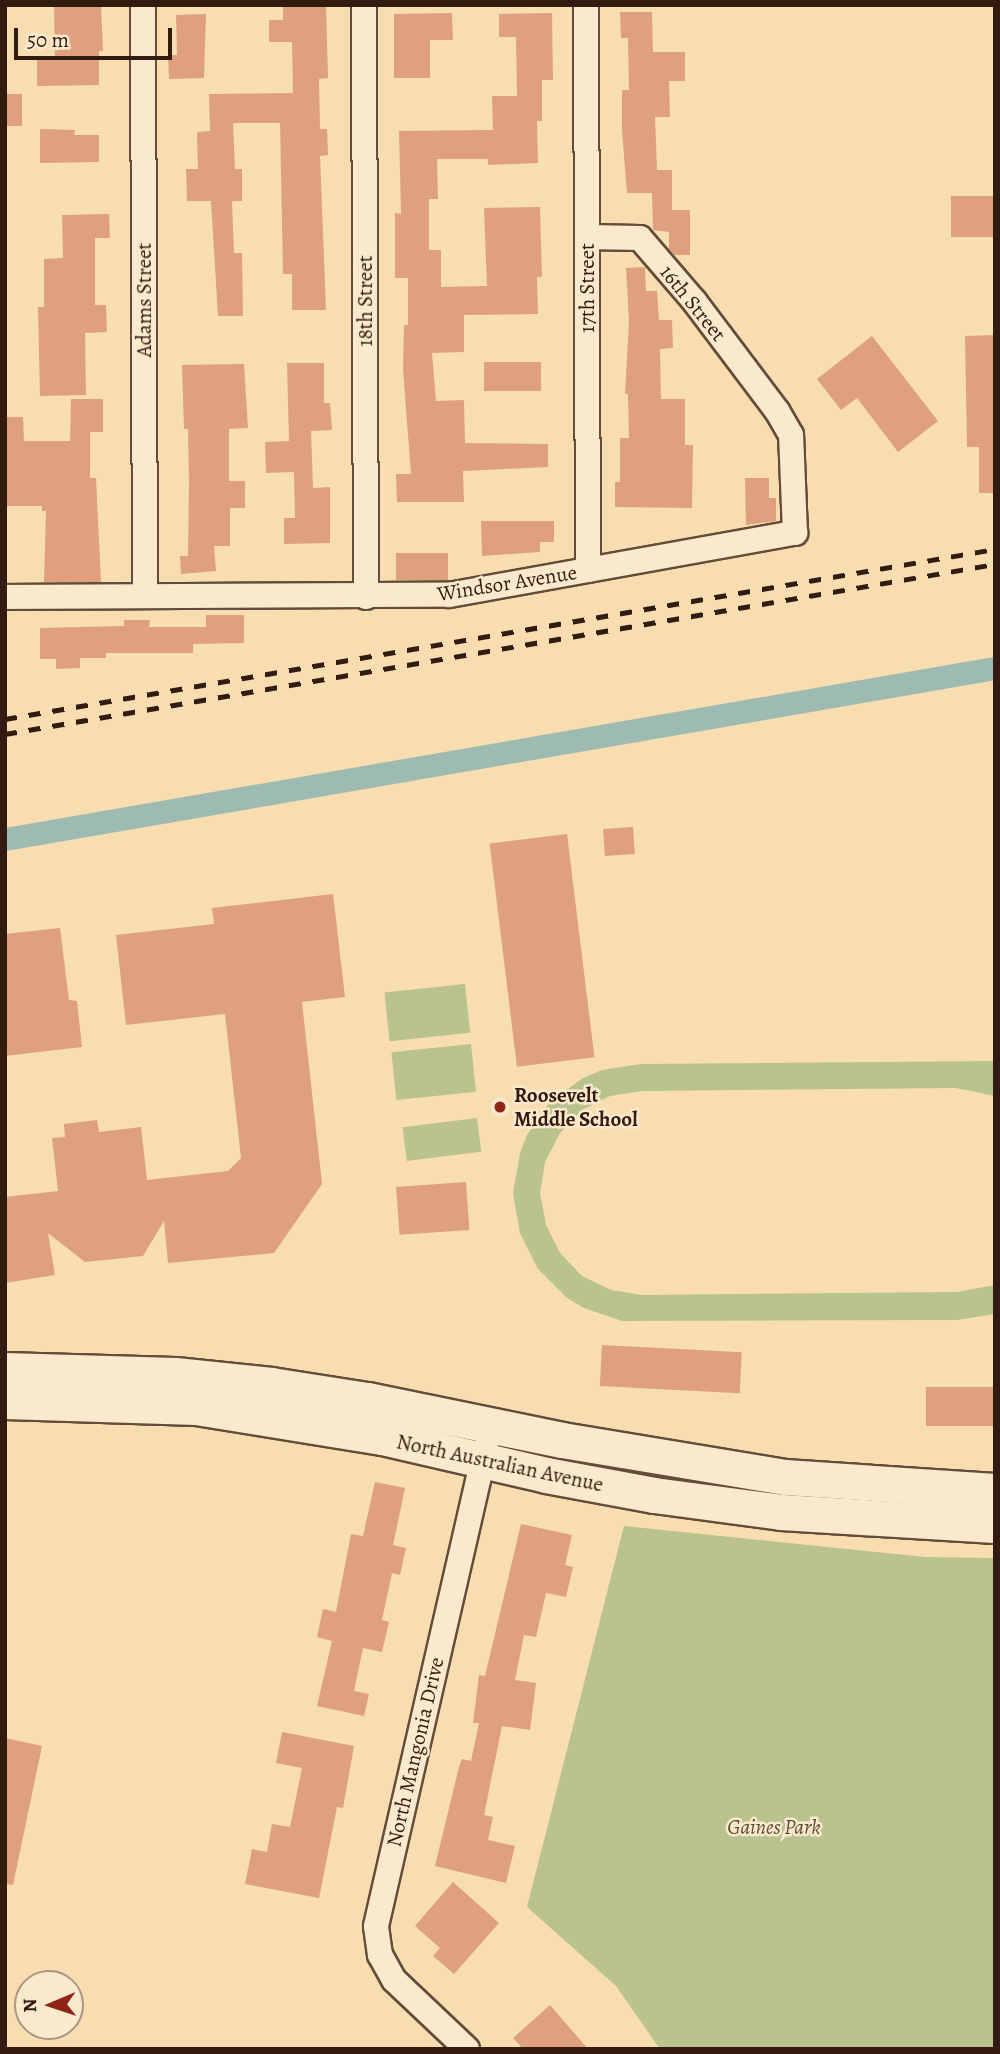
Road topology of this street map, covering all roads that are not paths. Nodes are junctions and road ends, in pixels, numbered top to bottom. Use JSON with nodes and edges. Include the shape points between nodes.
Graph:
{"nodes":[{"id":1,"x":142,"y":5,"type":"edge"},
{"id":2,"x":364,"y":5,"type":"edge"},
{"id":3,"x":586,"y":5,"type":"edge"},
{"id":4,"x":587,"y":237,"type":"junction"},
{"id":5,"x":777,"y":411,"type":"joint"},
{"id":6,"x":588,"y":570,"type":"junction"},
{"id":7,"x":145,"y":595,"type":"junction"},
{"id":8,"x":5,"y":597,"type":"edge"},
{"id":9,"x":366,"y":597,"type":"junction"},
{"id":10,"x":5,"y":1370,"type":"edge"},
{"id":11,"x":5,"y":1401,"type":"edge"},
{"id":12,"x":492,"y":1425,"type":"junction"},
{"id":13,"x":482,"y":1461,"type":"junction"},
{"id":14,"x":995,"y":1491,"type":"edge"},
{"id":15,"x":995,"y":1525,"type":"edge"},
{"id":16,"x":467,"y":2049,"type":"edge"}],
"edges":[{"from":1,"to":7,"type":"street","name":"Adams Street"},
{"from":2,"to":9,"type":"street","name":"18th Street"},
{"from":3,"to":4,"type":"street","name":"17th Street"},
{"from":4,"to":5,"type":"street","name":"16th Street","via":[[640,238]]},
{"from":4,"to":6,"type":"street","name":"17th Street"},
{"from":5,"to":6,"type":"street","name":"Windsor Avenue","via":[[791,435],[795,533]]},
{"from":6,"to":9,"type":"street","name":"Windsor Avenue","via":[[449,595]]},
{"from":7,"to":8,"type":"street","name":"Windsor Avenue"},
{"from":7,"to":9,"type":"street","name":"Windsor Avenue"},
{"from":10,"to":12,"type":"main road","name":"North Australian Avenue","via":[[175,1375],[271,1385]]},
{"from":11,"to":13,"type":"main road","name":"North Australian Avenue","via":[[196,1407],[382,1437]]},
{"from":12,"to":13,"type":"street","name":"North Mangonia Drive"},
{"from":12,"to":14,"type":"main road","name":"North Australian Avenue","via":[[785,1477]]},
{"from":13,"to":15,"type":"main road","name":"North Australian Avenue","via":[[654,1495],[769,1511]]},
{"from":13,"to":16,"type":"street","name":"North Mangonia Drive","via":[[376,1926],[380,1955],[394,1980]]}]}
